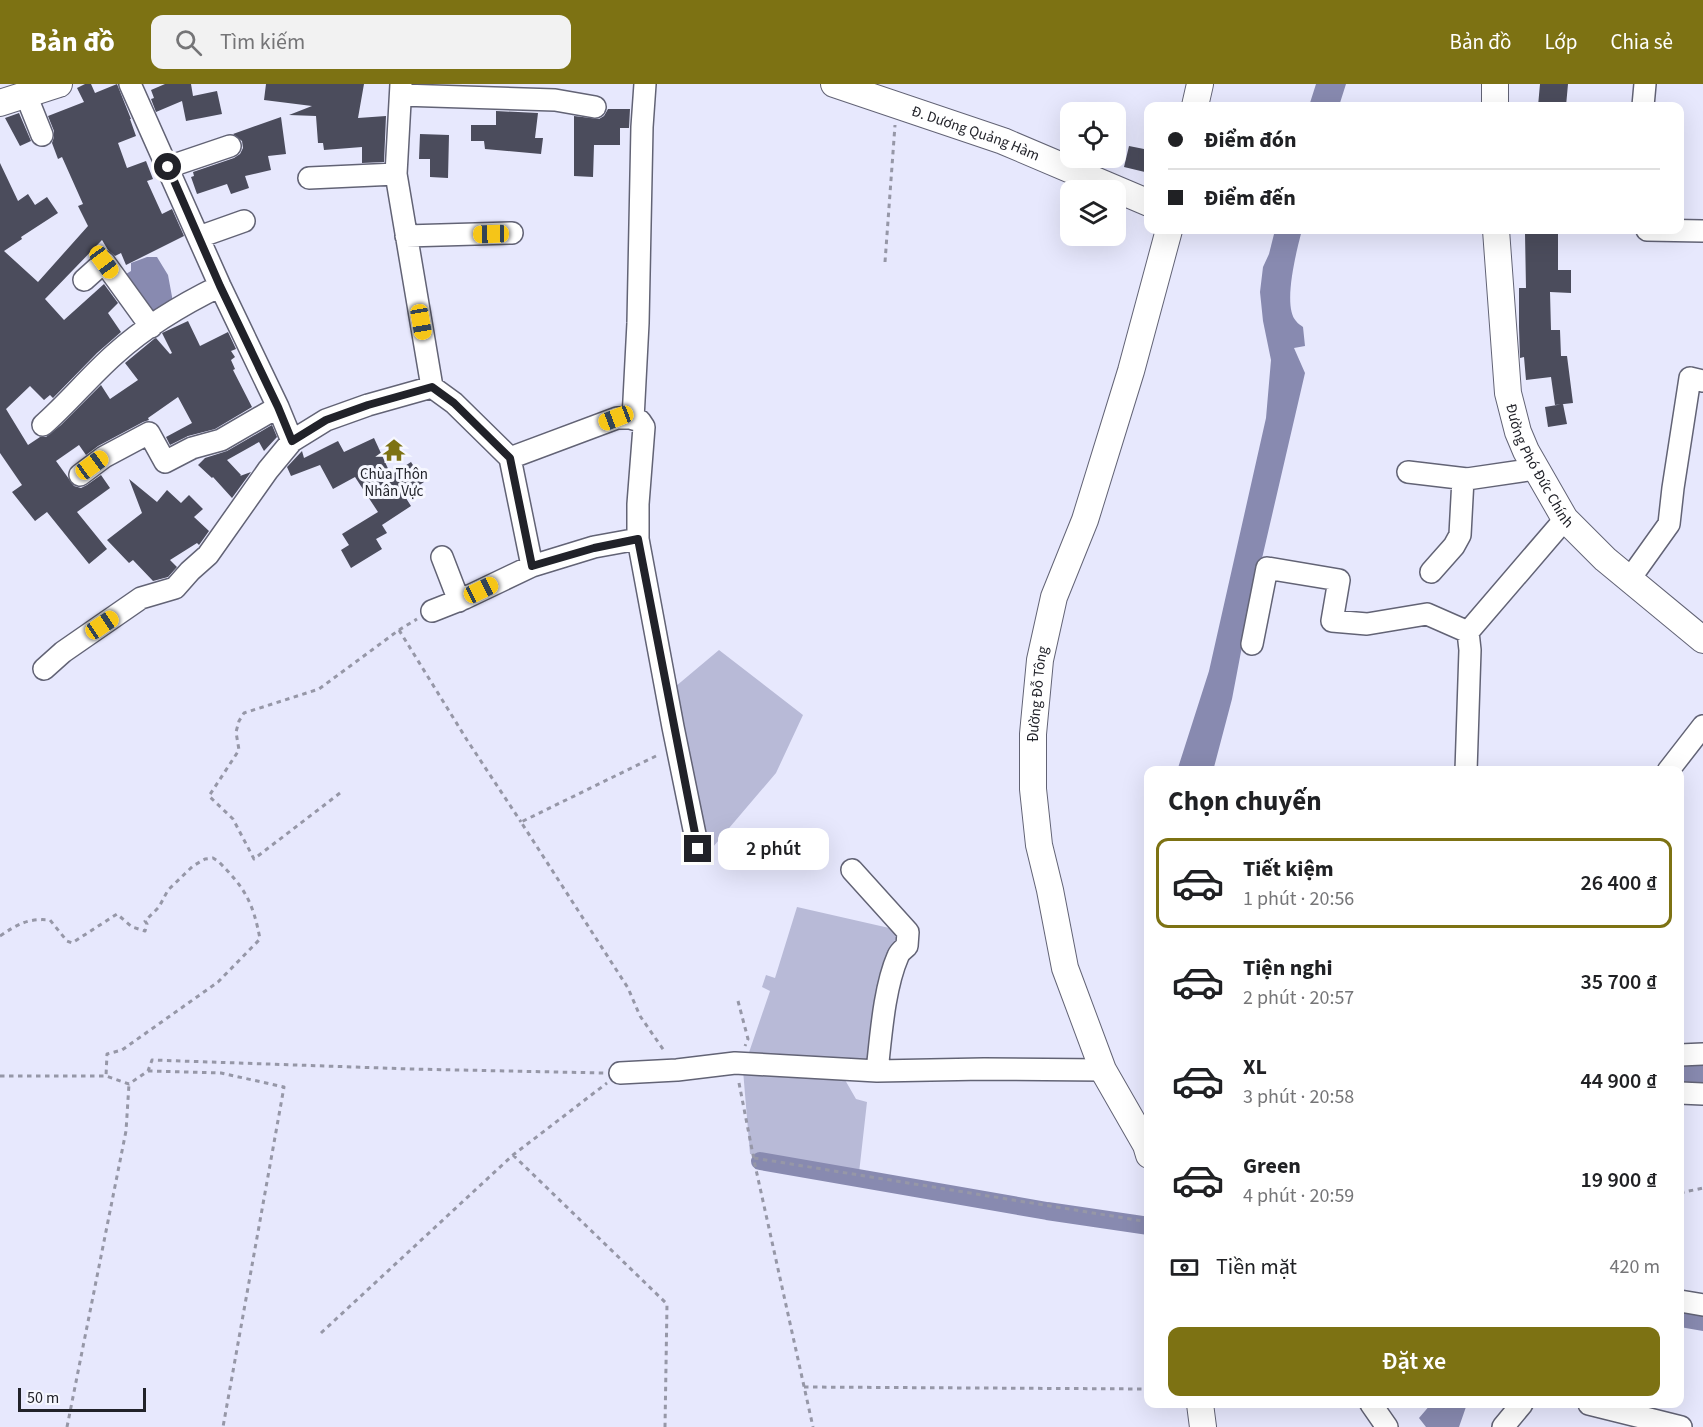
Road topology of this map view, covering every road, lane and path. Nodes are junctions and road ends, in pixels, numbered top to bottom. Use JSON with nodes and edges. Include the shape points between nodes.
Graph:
{"nodes":[{"id":1,"x":59,"y":84,"type":"edge"},
{"id":2,"x":130,"y":84,"type":"edge"},
{"id":3,"x":645,"y":84,"type":"edge"},
{"id":4,"x":834,"y":84,"type":"edge"},
{"id":5,"x":1200,"y":84,"type":"edge"},
{"id":6,"x":1495,"y":84,"type":"edge"},
{"id":7,"x":1645,"y":84,"type":"edge"},
{"id":8,"x":401,"y":89,"type":"edge"},
{"id":9,"x":15,"y":94,"type":"edge"},
{"id":10,"x":1196,"y":102,"type":"edge"},
{"id":11,"x":1495,"y":102,"type":"edge"},
{"id":12,"x":1643,"y":102,"type":"edge"},
{"id":13,"x":897,"y":105,"type":"junction"},
{"id":14,"x":595,"y":107,"type":"dead end"},
{"id":15,"x":42,"y":135,"type":"dead end"},
{"id":16,"x":230,"y":146,"type":"dead end"},
{"id":17,"x":168,"y":167,"type":"junction"},
{"id":18,"x":396,"y":174,"type":"junction"},
{"id":19,"x":309,"y":178,"type":"dead end"},
{"id":20,"x":1144,"y":201,"type":"edge"},
{"id":21,"x":244,"y":221,"type":"dead end"},
{"id":22,"x":1684,"y":231,"type":"edge"},
{"id":23,"x":1703,"y":231,"type":"edge"},
{"id":24,"x":512,"y":233,"type":"dead end"},
{"id":25,"x":1168,"y":234,"type":"edge"},
{"id":26,"x":1496,"y":234,"type":"edge"},
{"id":27,"x":406,"y":236,"type":"junction"},
{"id":28,"x":199,"y":237,"type":"junction"},
{"id":29,"x":885,"y":262,"type":"dead end"},
{"id":30,"x":84,"y":280,"type":"dead end"},
{"id":31,"x":220,"y":286,"type":"junction"},
{"id":32,"x":150,"y":327,"type":"junction"},
{"id":33,"x":1703,"y":381,"type":"edge"},
{"id":34,"x":432,"y":387,"type":"junction"},
{"id":35,"x":278,"y":407,"type":"junction"},
{"id":36,"x":633,"y":419,"type":"junction"},
{"id":37,"x":43,"y":425,"type":"dead end"},
{"id":38,"x":292,"y":441,"type":"junction"},
{"id":39,"x":510,"y":458,"type":"junction"},
{"id":40,"x":1535,"y":469,"type":"junction"},
{"id":41,"x":1408,"y":472,"type":"dead end"},
{"id":42,"x":80,"y":475,"type":"dead end"},
{"id":43,"x":1463,"y":479,"type":"junction"},
{"id":44,"x":1565,"y":519,"type":"junction"},
{"id":45,"x":638,"y":539,"type":"junction"},
{"id":46,"x":442,"y":556,"type":"dead end"},
{"id":47,"x":1442,"y":560,"type":"dead end"},
{"id":48,"x":532,"y":566,"type":"junction"},
{"id":49,"x":1629,"y":580,"type":"junction"},
{"id":50,"x":459,"y":600,"type":"junction"},
{"id":51,"x":432,"y":611,"type":"dead end"},
{"id":52,"x":1468,"y":632,"type":"junction"},
{"id":53,"x":1703,"y":640,"type":"edge"},
{"id":54,"x":1252,"y":644,"type":"dead end"},
{"id":55,"x":44,"y":669,"type":"dead end"},
{"id":56,"x":1703,"y":726,"type":"edge"},
{"id":57,"x":656,"y":756,"type":"dead end"},
{"id":58,"x":1466,"y":766,"type":"edge"},
{"id":59,"x":1672,"y":766,"type":"edge"},
{"id":60,"x":340,"y":793,"type":"dead end"},
{"id":61,"x":521,"y":822,"type":"junction"},
{"id":62,"x":698,"y":849,"type":"dead end"},
{"id":63,"x":852,"y":870,"type":"dead end"},
{"id":64,"x":0,"y":936,"type":"edge"},
{"id":65,"x":738,"y":1001,"type":"dead end"},
{"id":66,"x":1703,"y":1054,"type":"edge"},
{"id":67,"x":1684,"y":1055,"type":"edge"},
{"id":68,"x":735,"y":1063,"type":"junction"},
{"id":69,"x":677,"y":1070,"type":"junction"},
{"id":70,"x":1103,"y":1070,"type":"junction"},
{"id":71,"x":148,"y":1071,"type":"junction"},
{"id":72,"x":877,"y":1071,"type":"junction"},
{"id":73,"x":620,"y":1073,"type":"junction"},
{"id":74,"x":0,"y":1076,"type":"edge"},
{"id":75,"x":106,"y":1076,"type":"junction"},
{"id":76,"x":129,"y":1084,"type":"junction"},
{"id":77,"x":1684,"y":1093,"type":"edge"},
{"id":78,"x":1703,"y":1094,"type":"edge"},
{"id":79,"x":1144,"y":1142,"type":"edge"},
{"id":80,"x":513,"y":1155,"type":"junction"},
{"id":81,"x":754,"y":1158,"type":"junction"},
{"id":82,"x":1703,"y":1188,"type":"edge"},
{"id":83,"x":1684,"y":1192,"type":"edge"},
{"id":84,"x":1144,"y":1221,"type":"edge"},
{"id":85,"x":1684,"y":1302,"type":"edge"},
{"id":86,"x":1703,"y":1305,"type":"edge"},
{"id":87,"x":321,"y":1333,"type":"dead end"},
{"id":88,"x":804,"y":1387,"type":"junction"},
{"id":89,"x":1144,"y":1389,"type":"edge"},
{"id":90,"x":1201,"y":1408,"type":"edge"},
{"id":91,"x":1374,"y":1408,"type":"edge"},
{"id":92,"x":1518,"y":1408,"type":"edge"},
{"id":93,"x":1605,"y":1408,"type":"edge"},
{"id":94,"x":67,"y":1427,"type":"edge"},
{"id":95,"x":223,"y":1427,"type":"edge"},
{"id":96,"x":664,"y":1427,"type":"edge"},
{"id":97,"x":813,"y":1427,"type":"edge"},
{"id":98,"x":1203,"y":1427,"type":"edge"},
{"id":99,"x":1387,"y":1427,"type":"edge"},
{"id":100,"x":1503,"y":1427,"type":"edge"},
{"id":101,"x":1681,"y":1427,"type":"edge"}],
"edges":[{"from":1,"to":9,"type":"main road"},
{"from":2,"to":17,"type":"street"},
{"from":3,"to":36,"type":"street"},
{"from":4,"to":13,"type":"main road","name":"Đ. Dương Quảng Hàm"},
{"from":5,"to":10,"type":"main road"},
{"from":6,"to":11,"type":"main road"},
{"from":7,"to":12,"type":"street"},
{"from":8,"to":14,"type":"street","via":[[555,100]]},
{"from":8,"to":18,"type":"street"},
{"from":9,"to":15,"type":"street"},
{"from":13,"to":20,"type":"main road","name":"Đ. Dương Quảng Hàm","via":[[1003,141]]},
{"from":13,"to":29,"type":"path"},
{"from":16,"to":17,"type":"street"},
{"from":17,"to":28,"type":"street"},
{"from":18,"to":19,"type":"street"},
{"from":18,"to":27,"type":"street"},
{"from":21,"to":28,"type":"street"},
{"from":22,"to":23,"type":"street"},
{"from":24,"to":27,"type":"street"},
{"from":25,"to":70,"type":"main road","name":"Đường Đỗ Tông","via":[[1085,520],[1054,597],[1040,660],[1033,734],[1039,844],[1065,968]]},
{"from":26,"to":40,"type":"main road","name":"Đường Phó Đức Chính","via":[[1508,393],[1518,432]]},
{"from":27,"to":34,"type":"street"},
{"from":28,"to":31,"type":"street"},
{"from":30,"to":32,"type":"street","via":[[104,262]]},
{"from":31,"to":32,"type":"street"},
{"from":31,"to":35,"type":"street"},
{"from":32,"to":37,"type":"street","via":[[115,354]]},
{"from":33,"to":49,"type":"street","via":[[1690,378],[1669,524]]},
{"from":34,"to":38,"type":"street","via":[[326,420]]},
{"from":34,"to":39,"type":"street"},
{"from":35,"to":38,"type":"street"},
{"from":35,"to":42,"type":"street","via":[[221,440],[192,448],[165,462],[149,433],[104,456]]},
{"from":36,"to":39,"type":"street","via":[[616,418]]},
{"from":36,"to":45,"type":"street","via":[[644,427]]},
{"from":38,"to":55,"type":"street","via":[[208,555],[175,588],[141,598]]},
{"from":39,"to":48,"type":"street"},
{"from":40,"to":43,"type":"street"},
{"from":40,"to":44,"type":"main road","name":"Đường Phó Đức Chính"},
{"from":41,"to":43,"type":"street"},
{"from":43,"to":47,"type":"street","via":[[1460,535]]},
{"from":44,"to":49,"type":"main road","name":"Đường Phó Đức Chính"},
{"from":44,"to":52,"type":"street"},
{"from":45,"to":48,"type":"street"},
{"from":45,"to":62,"type":"street"},
{"from":46,"to":50,"type":"street"},
{"from":48,"to":50,"type":"street"},
{"from":49,"to":53,"type":"main road","name":"Đường Phó Đức Chính"},
{"from":50,"to":51,"type":"street"},
{"from":52,"to":54,"type":"street","via":[[1427,614],[1367,624],[1332,621],[1339,580],[1267,568]]},
{"from":52,"to":58,"type":"street"},
{"from":56,"to":59,"type":"street"},
{"from":57,"to":61,"type":"path"},
{"from":60,"to":61,"type":"path","via":[[254,859],[233,819],[209,796],[239,750],[236,732],[244,713],[319,688],[399,630]]},
{"from":61,"to":69,"type":"path"},
{"from":63,"to":72,"type":"street","via":[[914,943],[898,953],[882,1024]]},
{"from":64,"to":75,"type":"path","via":[[21,923],[50,920],[72,943],[117,914],[132,927],[145,931],[145,921],[168,890],[205,859],[218,861],[250,900],[260,939],[218,982],[122,1050],[107,1054]]},
{"from":65,"to":68,"type":"path","via":[[747,1039],[743,1054]]},
{"from":66,"to":67,"type":"street"},
{"from":68,"to":69,"type":"street"},
{"from":68,"to":72,"type":"street"},
{"from":68,"to":81,"type":"path"},
{"from":69,"to":73,"type":"street"},
{"from":70,"to":72,"type":"street"},
{"from":70,"to":79,"type":"main road","name":"Đường Đỗ Tông"},
{"from":71,"to":73,"type":"path","via":[[152,1060]]},
{"from":71,"to":76,"type":"path"},
{"from":71,"to":95,"type":"path","via":[[221,1073],[284,1087]]},
{"from":73,"to":80,"type":"path"},
{"from":74,"to":75,"type":"path"},
{"from":75,"to":76,"type":"path"},
{"from":76,"to":94,"type":"path","via":[[126,1131]]},
{"from":77,"to":78,"type":"street"},
{"from":80,"to":87,"type":"path"},
{"from":80,"to":96,"type":"path","via":[[667,1304]]},
{"from":81,"to":84,"type":"path"},
{"from":81,"to":88,"type":"path"},
{"from":82,"to":83,"type":"path"},
{"from":85,"to":86,"type":"street"},
{"from":88,"to":89,"type":"path"},
{"from":88,"to":97,"type":"path"},
{"from":90,"to":98,"type":"main road"},
{"from":91,"to":99,"type":"street"},
{"from":92,"to":100,"type":"street"},
{"from":93,"to":101,"type":"street"}]}
